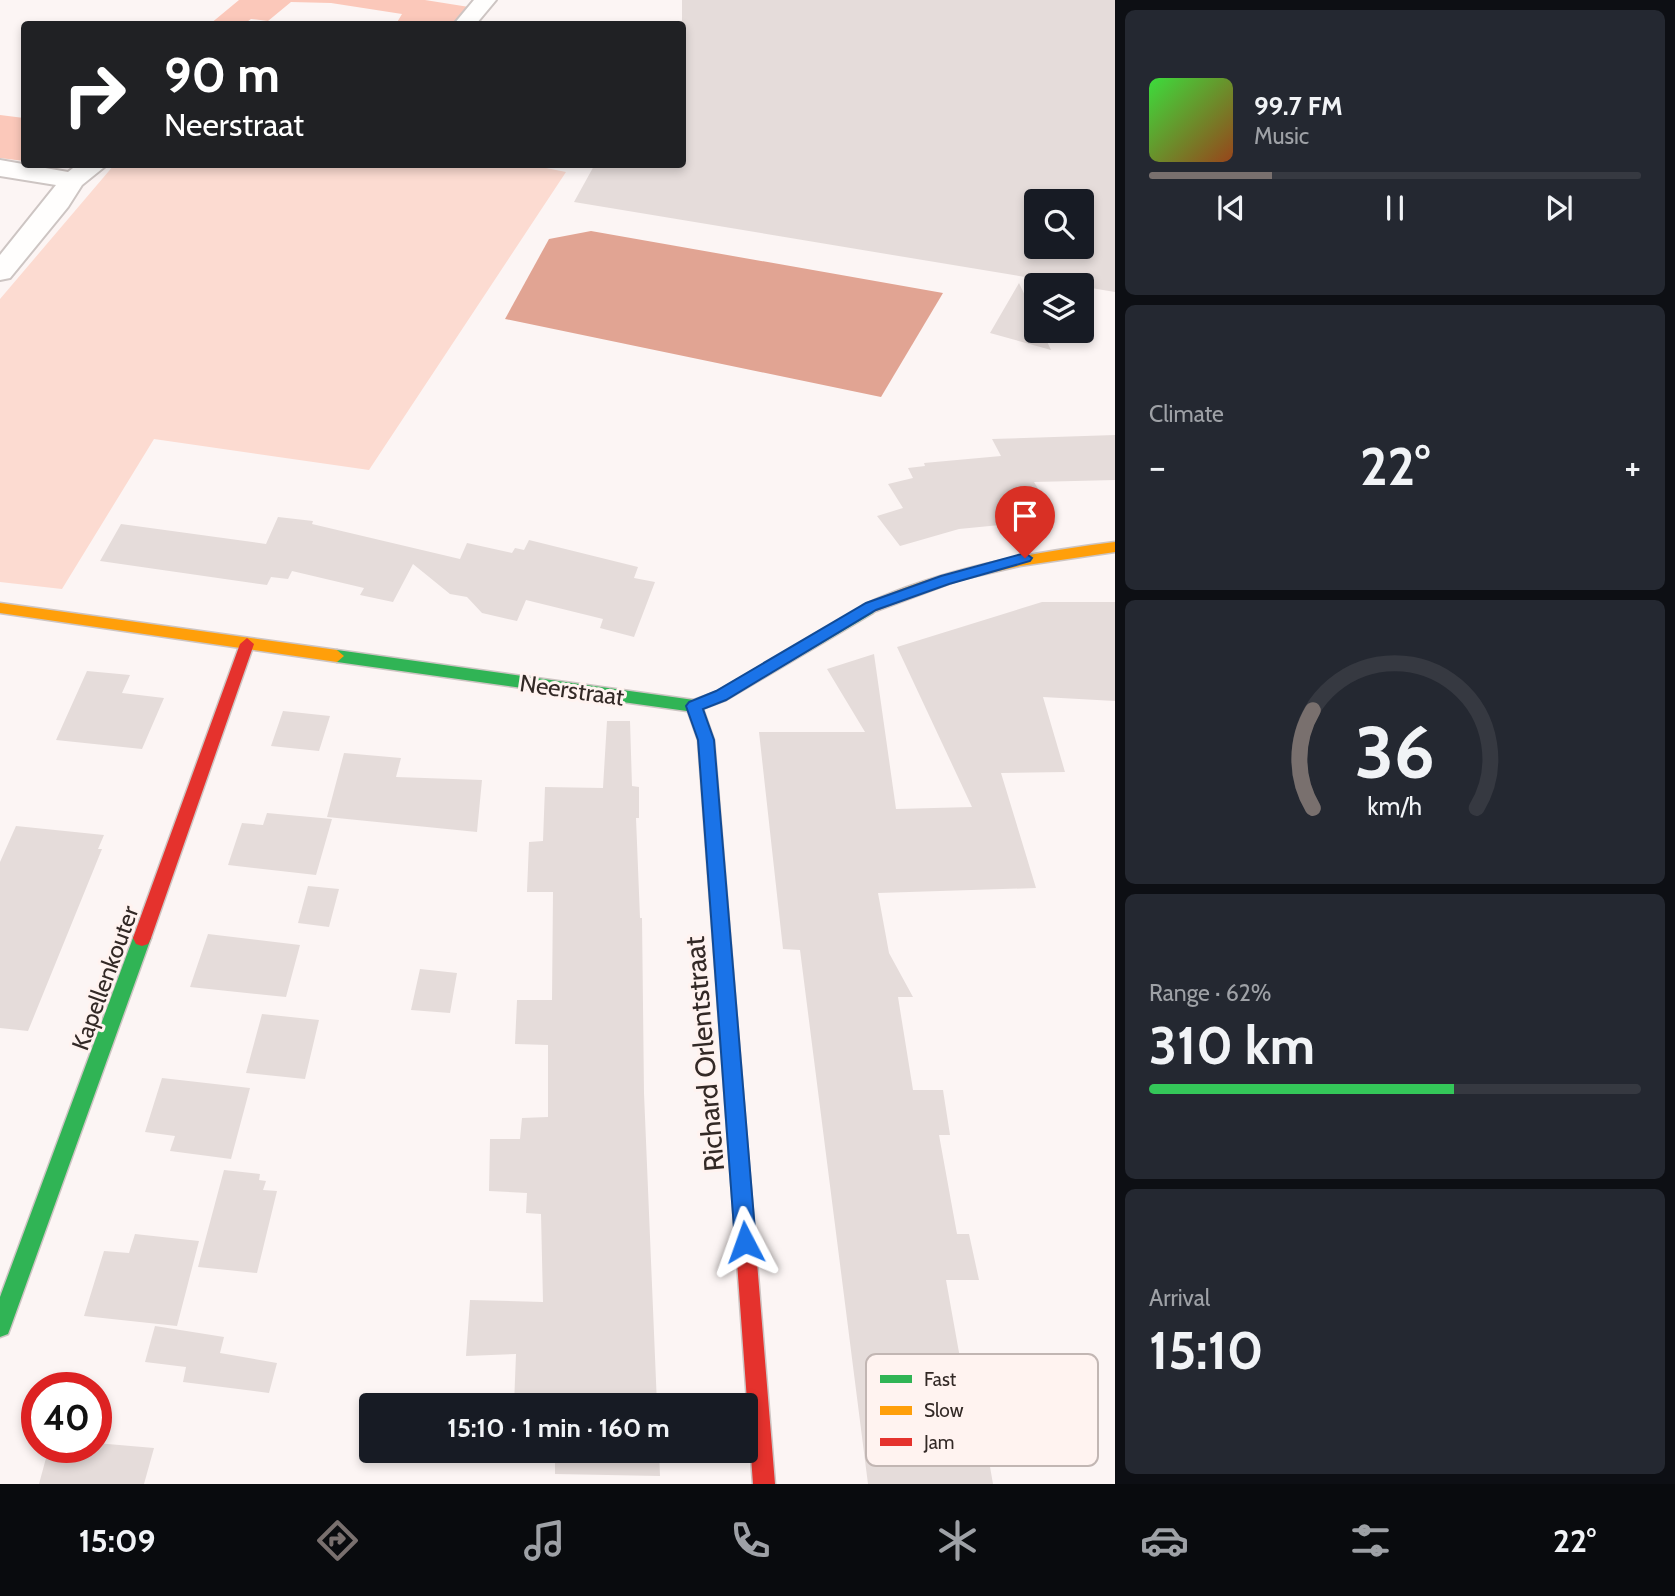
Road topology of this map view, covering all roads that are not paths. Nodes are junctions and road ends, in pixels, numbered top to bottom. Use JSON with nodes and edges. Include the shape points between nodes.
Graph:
{"nodes":[{"id":1,"x":485,"y":0,"type":"edge"},
{"id":2,"x":468,"y":21,"type":"edge"},
{"id":3,"x":0,"y":167,"type":"edge"},
{"id":4,"x":90,"y":168,"type":"edge"},
{"id":5,"x":72,"y":180,"type":"junction"},
{"id":6,"x":0,"y":272,"type":"edge"},
{"id":7,"x":1115,"y":547,"type":"edge"},
{"id":8,"x":0,"y":608,"type":"edge"},
{"id":9,"x":247,"y":644,"type":"junction"},
{"id":10,"x":694,"y":706,"type":"junction"},
{"id":11,"x":0,"y":1326,"type":"edge"},
{"id":12,"x":764,"y":1484,"type":"edge"}],
"edges":[{"from":1,"to":2,"type":"street"},
{"from":3,"to":5,"type":"street"},
{"from":4,"to":5,"type":"street"},
{"from":5,"to":6,"type":"street"},
{"from":7,"to":10,"type":"street","via":[[1025,558],[946,579],[871,607],[721,696]]},
{"from":8,"to":9,"type":"street","name":"Neerstraat"},
{"from":9,"to":10,"type":"street","name":"Neerstraat"},
{"from":9,"to":11,"type":"street","name":"Kapellenkouter"},
{"from":10,"to":12,"type":"street","name":"Richard Orlentstraat","via":[[706,740]]}]}
